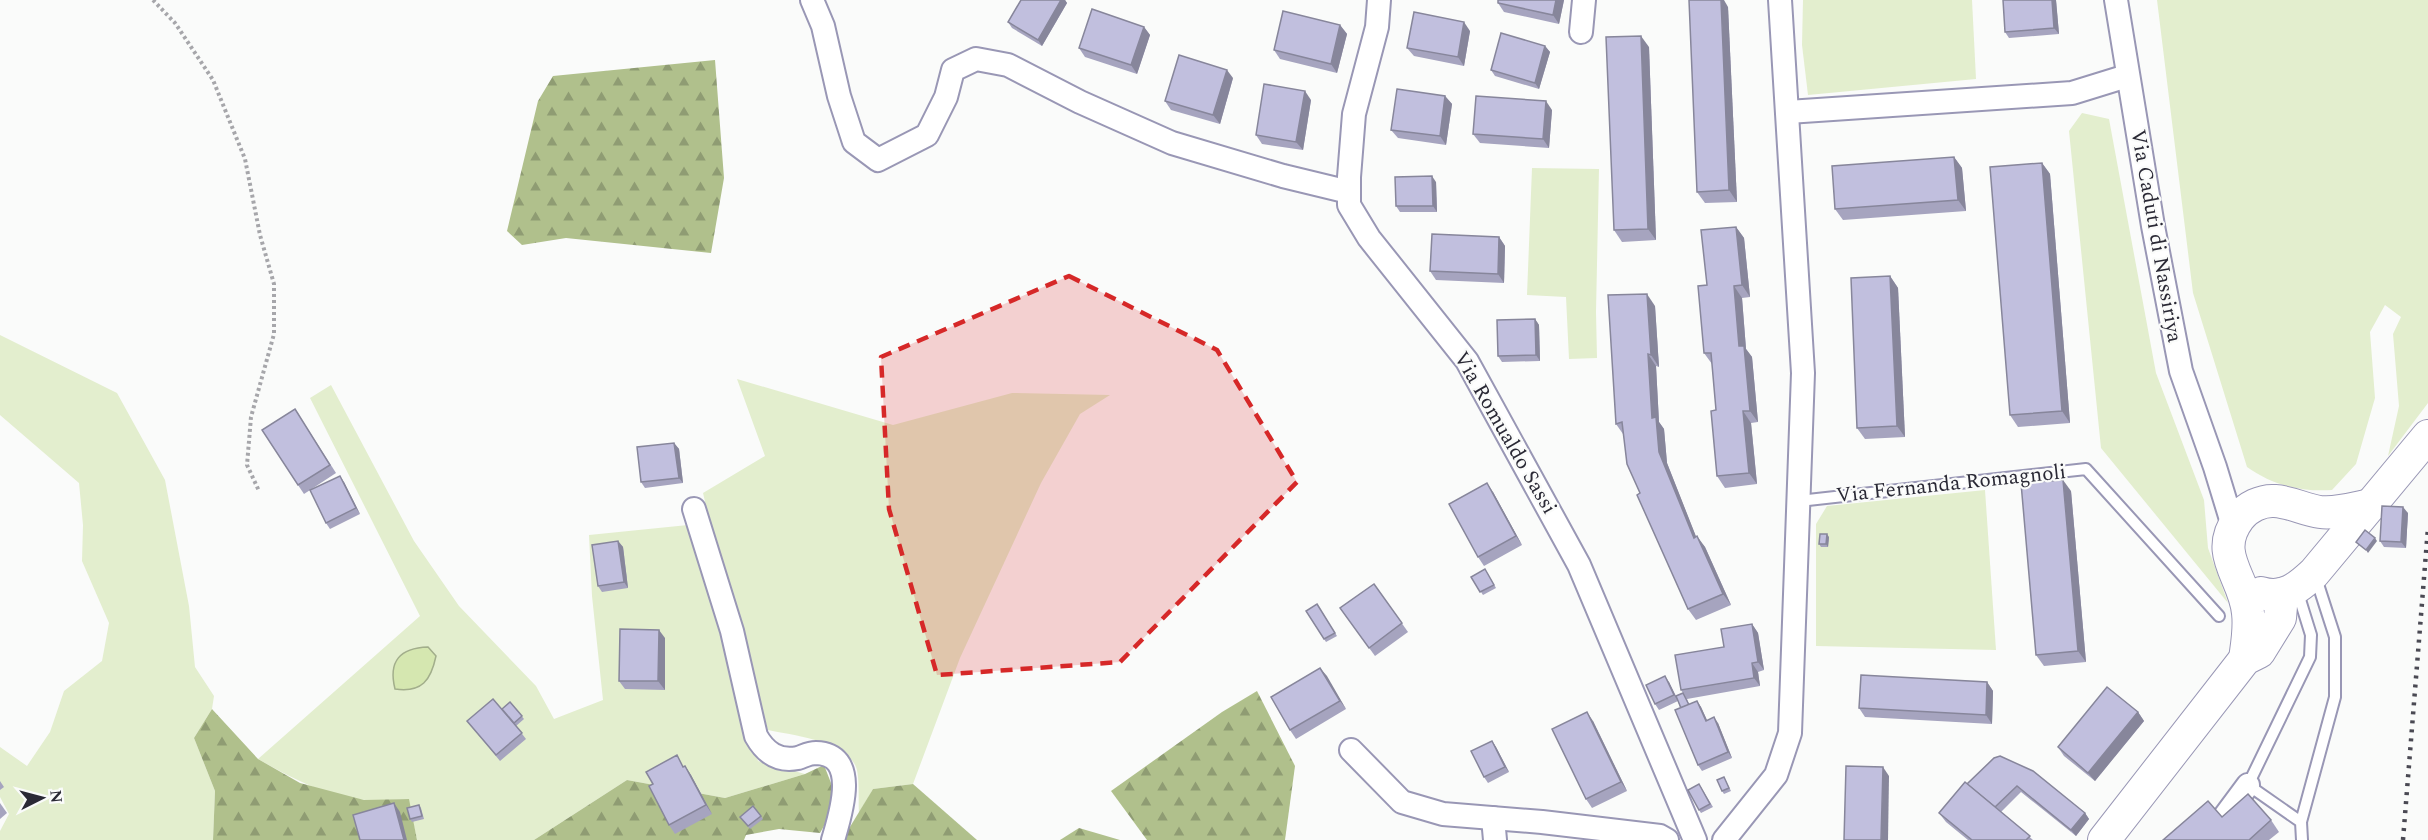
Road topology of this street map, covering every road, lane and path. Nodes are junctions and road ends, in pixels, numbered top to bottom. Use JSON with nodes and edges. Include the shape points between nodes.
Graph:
{"nodes":[{"id":1,"x":153,"y":0,"type":"edge"},
{"id":2,"x":812,"y":0,"type":"edge"},
{"id":3,"x":1380,"y":0,"type":"edge"},
{"id":4,"x":1584,"y":0,"type":"edge"},
{"id":5,"x":1780,"y":0,"type":"edge"},
{"id":6,"x":2116,"y":0,"type":"edge"},
{"id":7,"x":1581,"y":32,"type":"dead end"},
{"id":8,"x":2127,"y":76,"type":"junction"},
{"id":9,"x":1788,"y":112,"type":"junction"},
{"id":10,"x":1349,"y":192,"type":"junction"},
{"id":11,"x":2428,"y":436,"type":"edge"},
{"id":12,"x":2215,"y":466,"type":"junction"},
{"id":13,"x":259,"y":491,"type":"dead end"},
{"id":14,"x":1799,"y":501,"type":"junction"},
{"id":15,"x":2257,"y":504,"type":"junction"},
{"id":16,"x":2292,"y":504,"type":"junction"},
{"id":17,"x":2371,"y":505,"type":"junction"},
{"id":18,"x":694,"y":509,"type":"dead end"},
{"id":19,"x":2233,"y":526,"type":"junction"},
{"id":20,"x":2240,"y":580,"type":"junction"},
{"id":21,"x":2303,"y":581,"type":"junction"},
{"id":22,"x":2219,"y":616,"type":"dead end"},
{"id":23,"x":2245,"y":659,"type":"junction"},
{"id":24,"x":1351,"y":750,"type":"dead end"},
{"id":25,"x":2248,"y":785,"type":"junction"},
{"id":26,"x":2222,"y":820,"type":"edge"},
{"id":27,"x":2301,"y":822,"type":"junction"},
{"id":28,"x":1494,"y":829,"type":"edge"},
{"id":29,"x":833,"y":840,"type":"edge"},
{"id":30,"x":1666,"y":840,"type":"edge"},
{"id":31,"x":1695,"y":840,"type":"edge"},
{"id":32,"x":1724,"y":840,"type":"edge"},
{"id":33,"x":2104,"y":840,"type":"edge"},
{"id":34,"x":2302,"y":840,"type":"edge"}],
"edges":[{"from":1,"to":13,"type":"path","via":[[175,23],[213,80],[245,159],[274,284],[274,334],[250,426],[247,465]]},
{"from":2,"to":10,"type":"street","via":[[823,26],[854,142],[878,160],[927,135],[946,97],[953,70],[976,59],[1008,65],[1172,143]]},
{"from":3,"to":10,"type":"street","name":"Via Romualdo Sassi","via":[[1377,27],[1354,114]]},
{"from":4,"to":7,"type":"street"},
{"from":5,"to":9,"type":"street"},
{"from":6,"to":8,"type":"street","name":"Via Caduti di Nassiriya"},
{"from":8,"to":9,"type":"street","via":[[2072,93]]},
{"from":8,"to":12,"type":"street","name":"Via Caduti di Nassiriya","via":[[2181,371]]},
{"from":9,"to":14,"type":"street","via":[[1803,373]]},
{"from":10,"to":31,"type":"street","name":"Via Romualdo Sassi","via":[[1349,205],[1369,238],[1467,361],[1579,566]]},
{"from":11,"to":17,"type":"main road"},
{"from":12,"to":15,"type":"street","name":"Via Caduti di Nassiriya"},
{"from":12,"to":19,"type":"street","name":"Via Caduti di Nassiriya"},
{"from":14,"to":22,"type":"lane","name":"Via Fernanda Romagnoli","via":[[2086,470]]},
{"from":14,"to":32,"type":"street","via":[[1790,733],[1776,775]]},
{"from":15,"to":16,"type":"main road"},
{"from":15,"to":19,"type":"main road"},
{"from":16,"to":17,"type":"main road","via":[[2322,513]]},
{"from":16,"to":21,"type":"main road","via":[[2307,514],[2317,528],[2321,545]]},
{"from":17,"to":21,"type":"main road"},
{"from":18,"to":29,"type":"street","via":[[732,632],[761,746],[779,758],[819,753],[842,770],[843,808]]},
{"from":19,"to":20,"type":"main road","via":[[2228,554]]},
{"from":20,"to":21,"type":"main road","via":[[2252,590],[2267,594]]},
{"from":20,"to":23,"type":"main road","via":[[2248,612]]},
{"from":21,"to":23,"type":"main road","via":[[2259,652]]},
{"from":21,"to":25,"type":"lane","via":[[2311,635],[2310,657]]},
{"from":21,"to":27,"type":"lane","via":[[2335,637],[2335,697]]},
{"from":23,"to":33,"type":"main road"},
{"from":24,"to":28,"type":"street","via":[[1402,802]]},
{"from":25,"to":26,"type":"street"},
{"from":25,"to":27,"type":"lane"},
{"from":27,"to":34,"type":"lane"},
{"from":28,"to":30,"type":"street","via":[[1648,835]]}]}
